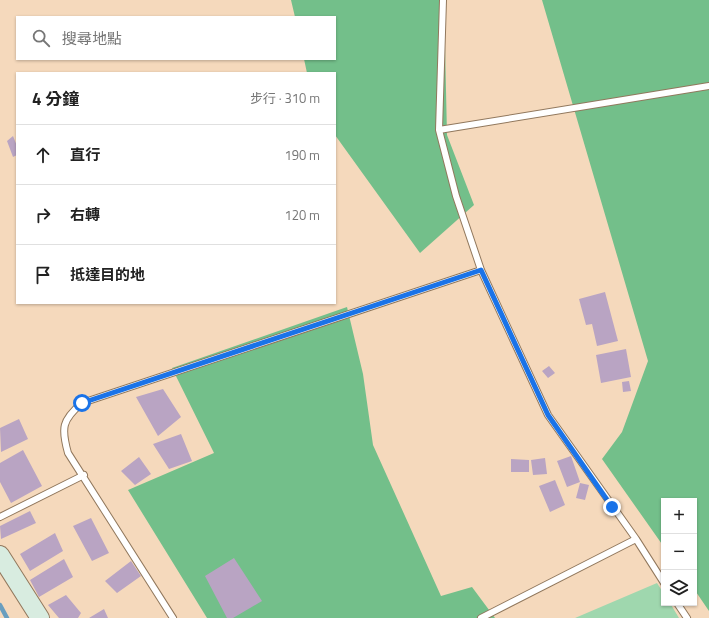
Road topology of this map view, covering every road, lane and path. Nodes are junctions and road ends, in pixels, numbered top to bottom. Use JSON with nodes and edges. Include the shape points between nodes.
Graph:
{"nodes":[{"id":1,"x":443,"y":0,"type":"edge"},
{"id":2,"x":709,"y":86,"type":"edge"},
{"id":3,"x":439,"y":130,"type":"junction"},
{"id":4,"x":481,"y":270,"type":"junction"},
{"id":5,"x":84,"y":475,"type":"junction"},
{"id":6,"x":0,"y":517,"type":"edge"},
{"id":7,"x":636,"y":539,"type":"junction"},
{"id":8,"x":0,"y":555,"type":"edge"},
{"id":9,"x":661,"y":578,"type":"edge"},
{"id":10,"x":679,"y":606,"type":"edge"},
{"id":11,"x":40,"y":618,"type":"edge"},
{"id":12,"x":173,"y":618,"type":"edge"},
{"id":13,"x":481,"y":618,"type":"edge"},
{"id":14,"x":687,"y":618,"type":"edge"}],
"edges":[{"from":1,"to":3,"type":"lane"},
{"from":2,"to":3,"type":"lane"},
{"from":3,"to":4,"type":"lane","via":[[456,196]]},
{"from":4,"to":5,"type":"lane","via":[[82,403],[69,414],[63,432],[68,453]]},
{"from":4,"to":7,"type":"lane","via":[[548,415]]},
{"from":5,"to":6,"type":"lane"},
{"from":5,"to":12,"type":"lane"},
{"from":7,"to":9,"type":"lane"},
{"from":7,"to":13,"type":"lane"},
{"from":8,"to":11,"type":"street"},
{"from":10,"to":14,"type":"lane"}]}
